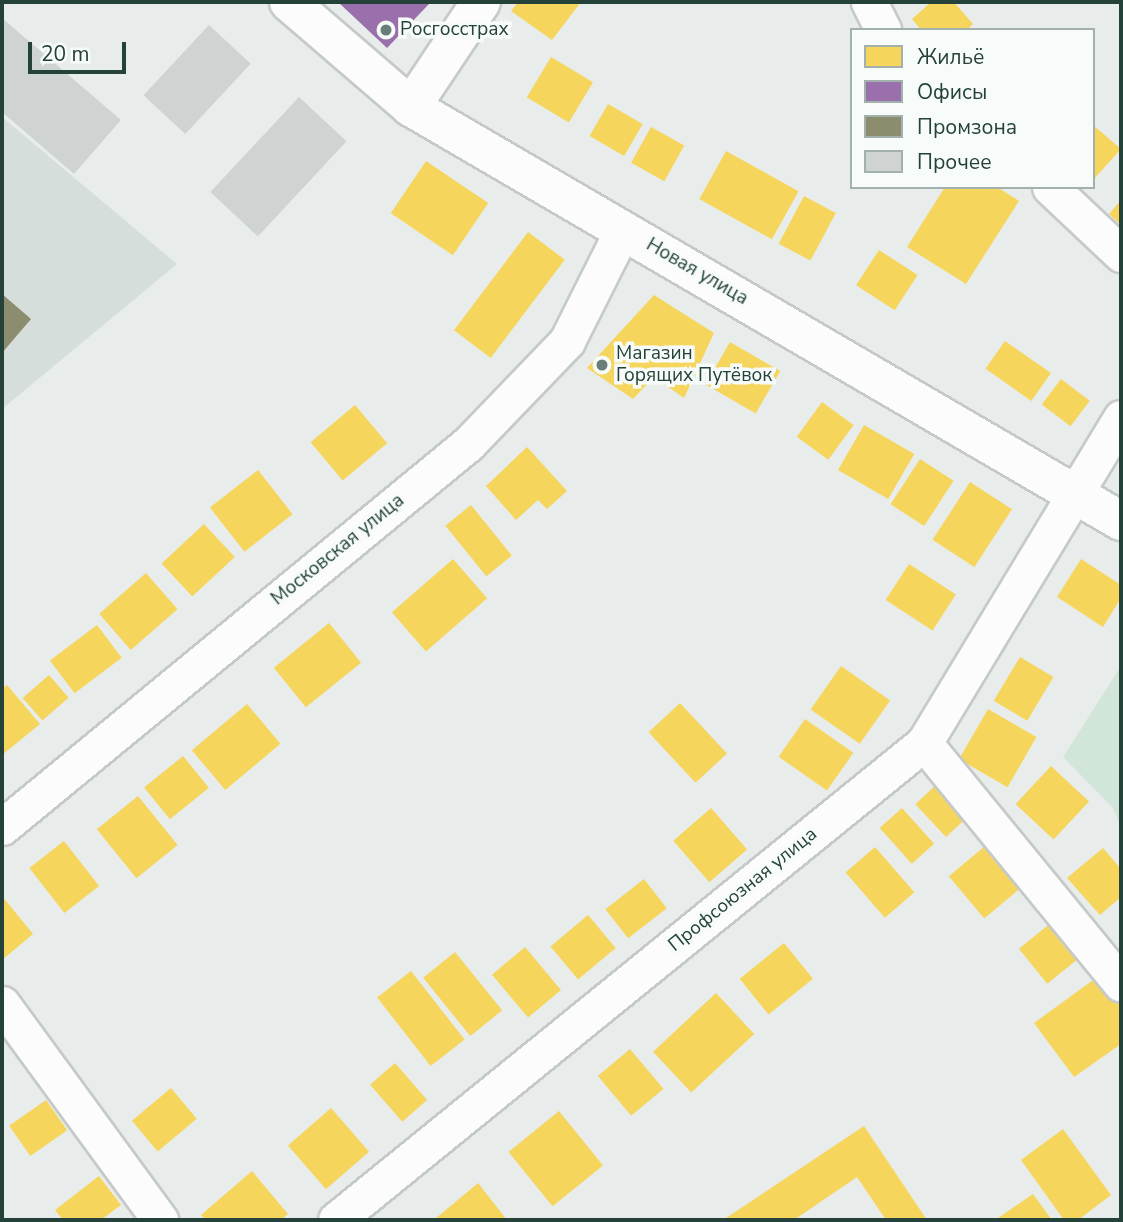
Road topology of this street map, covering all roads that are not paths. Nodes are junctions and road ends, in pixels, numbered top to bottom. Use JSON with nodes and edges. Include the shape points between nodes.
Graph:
{"nodes":[{"id":1,"x":289,"y":2,"type":"edge"},
{"id":2,"x":481,"y":2,"type":"edge"},
{"id":3,"x":869,"y":2,"type":"edge"},
{"id":4,"x":882,"y":28,"type":"edge"},
{"id":5,"x":411,"y":107,"type":"junction"},
{"id":6,"x":1052,"y":189,"type":"edge"},
{"id":7,"x":623,"y":229,"type":"junction"},
{"id":8,"x":1121,"y":254,"type":"edge"},
{"id":9,"x":1121,"y":418,"type":"edge"},
{"id":10,"x":1076,"y":494,"type":"junction"},
{"id":11,"x":1121,"y":521,"type":"edge"},
{"id":12,"x":924,"y":743,"type":"junction"},
{"id":13,"x":2,"y":827,"type":"edge"},
{"id":14,"x":1121,"y":984,"type":"edge"},
{"id":15,"x":2,"y":1004,"type":"edge"},
{"id":16,"x":160,"y":1220,"type":"edge"},
{"id":17,"x":336,"y":1220,"type":"edge"}],
"edges":[{"from":1,"to":5,"type":"street","name":"Новая улица"},
{"from":2,"to":5,"type":"street"},
{"from":3,"to":4,"type":"street"},
{"from":5,"to":7,"type":"street","name":"Новая улица"},
{"from":6,"to":8,"type":"street"},
{"from":7,"to":10,"type":"street","name":"Новая улица"},
{"from":7,"to":13,"type":"street","name":"Московская улица","via":[[567,341],[468,444]]},
{"from":9,"to":10,"type":"street","name":"Профсоюзная улица"},
{"from":10,"to":11,"type":"street","name":"Новая улица"},
{"from":10,"to":12,"type":"street","name":"Профсоюзная улица"},
{"from":12,"to":14,"type":"street"},
{"from":12,"to":17,"type":"street","name":"Профсоюзная улица"},
{"from":15,"to":16,"type":"street"}]}
